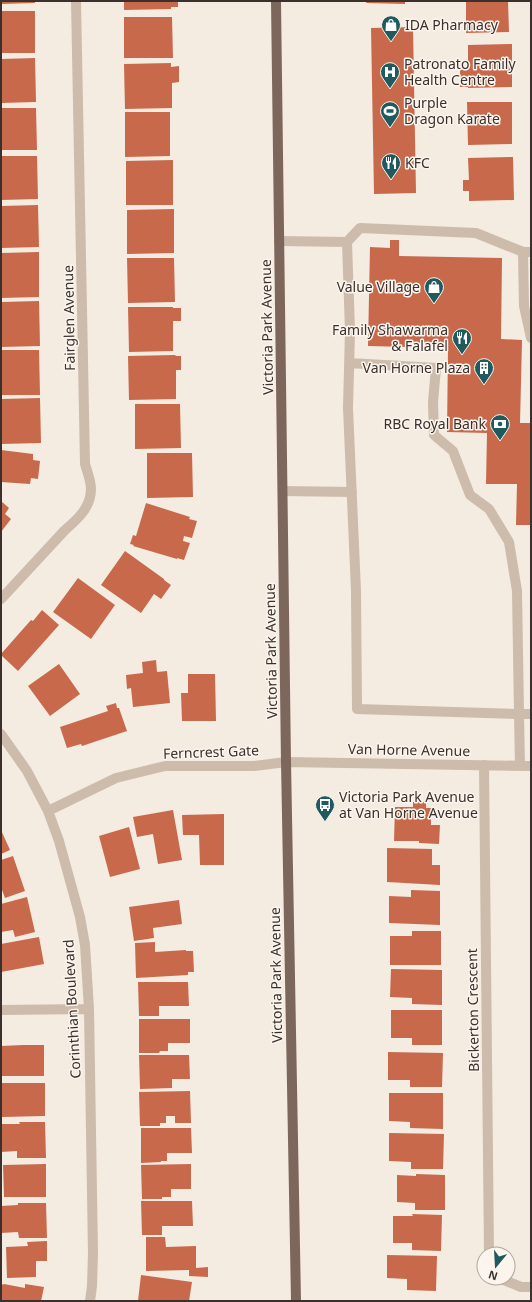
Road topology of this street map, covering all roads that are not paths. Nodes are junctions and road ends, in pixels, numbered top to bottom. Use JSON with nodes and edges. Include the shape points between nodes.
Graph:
{"nodes":[{"id":1,"x":76,"y":1,"type":"edge"},
{"id":2,"x":276,"y":1,"type":"edge"},
{"id":3,"x":279,"y":241,"type":"junction"},
{"id":4,"x":347,"y":242,"type":"junction"},
{"id":5,"x":527,"y":252,"type":"edge"},
{"id":6,"x":531,"y":338,"type":"edge"},
{"id":7,"x":349,"y":363,"type":"junction"},
{"id":8,"x":283,"y":491,"type":"junction"},
{"id":9,"x":352,"y":492,"type":"junction"},
{"id":10,"x":1,"y":599,"type":"edge"},
{"id":11,"x":519,"y":714,"type":"junction"},
{"id":12,"x":531,"y":714,"type":"edge"},
{"id":13,"x":1,"y":734,"type":"edge"},
{"id":14,"x":286,"y":762,"type":"junction"},
{"id":15,"x":484,"y":765,"type":"junction"},
{"id":16,"x":520,"y":766,"type":"junction"},
{"id":17,"x":531,"y":766,"type":"edge"},
{"id":18,"x":48,"y":811,"type":"junction"},
{"id":19,"x":89,"y":1009,"type":"junction"},
{"id":20,"x":1,"y":1010,"type":"edge"},
{"id":21,"x":489,"y":1246,"type":"edge"},
{"id":22,"x":516,"y":1285,"type":"edge"},
{"id":23,"x":531,"y":1287,"type":"edge"},
{"id":24,"x":90,"y":1301,"type":"edge"},
{"id":25,"x":296,"y":1301,"type":"edge"}],
"edges":[{"from":1,"to":10,"type":"street","name":"Fairglen Avenue","via":[[86,464],[91,488],[88,504],[77,520]]},
{"from":2,"to":3,"type":"main road","name":"Victoria Park Avenue"},
{"from":3,"to":4,"type":"street"},
{"from":3,"to":8,"type":"main road","name":"Victoria Park Avenue"},
{"from":4,"to":5,"type":"street","via":[[360,228],[476,233]]},
{"from":4,"to":7,"type":"street"},
{"from":5,"to":6,"type":"street","via":[[524,306]]},
{"from":7,"to":9,"type":"street","via":[[348,408]]},
{"from":7,"to":11,"type":"street","via":[[436,368],[434,435],[453,452],[470,495],[489,509],[509,542],[517,591]]},
{"from":8,"to":9,"type":"street"},
{"from":8,"to":14,"type":"main road","name":"Victoria Park Avenue"},
{"from":9,"to":11,"type":"street","via":[[357,709]]},
{"from":11,"to":12,"type":"street"},
{"from":11,"to":16,"type":"street"},
{"from":13,"to":18,"type":"street","name":"Corinthian Boulevard","via":[[27,771]]},
{"from":14,"to":15,"type":"street","name":"Van Horne Avenue"},
{"from":14,"to":18,"type":"street","name":"Ferncrest Gate","via":[[254,766],[165,766],[116,778]]},
{"from":14,"to":25,"type":"main road","name":"Victoria Park Avenue"},
{"from":15,"to":16,"type":"street","name":"Van Horne Avenue"},
{"from":15,"to":21,"type":"street","name":"Bickerton Crescent"},
{"from":16,"to":17,"type":"street","name":"Van Horne Avenue"},
{"from":18,"to":19,"type":"street","name":"Corinthian Boulevard","via":[[80,917],[85,945]]},
{"from":19,"to":20,"type":"street"},
{"from":19,"to":24,"type":"street","name":"Corinthian Boulevard","via":[[93,1253]]},
{"from":22,"to":23,"type":"street"}]}
